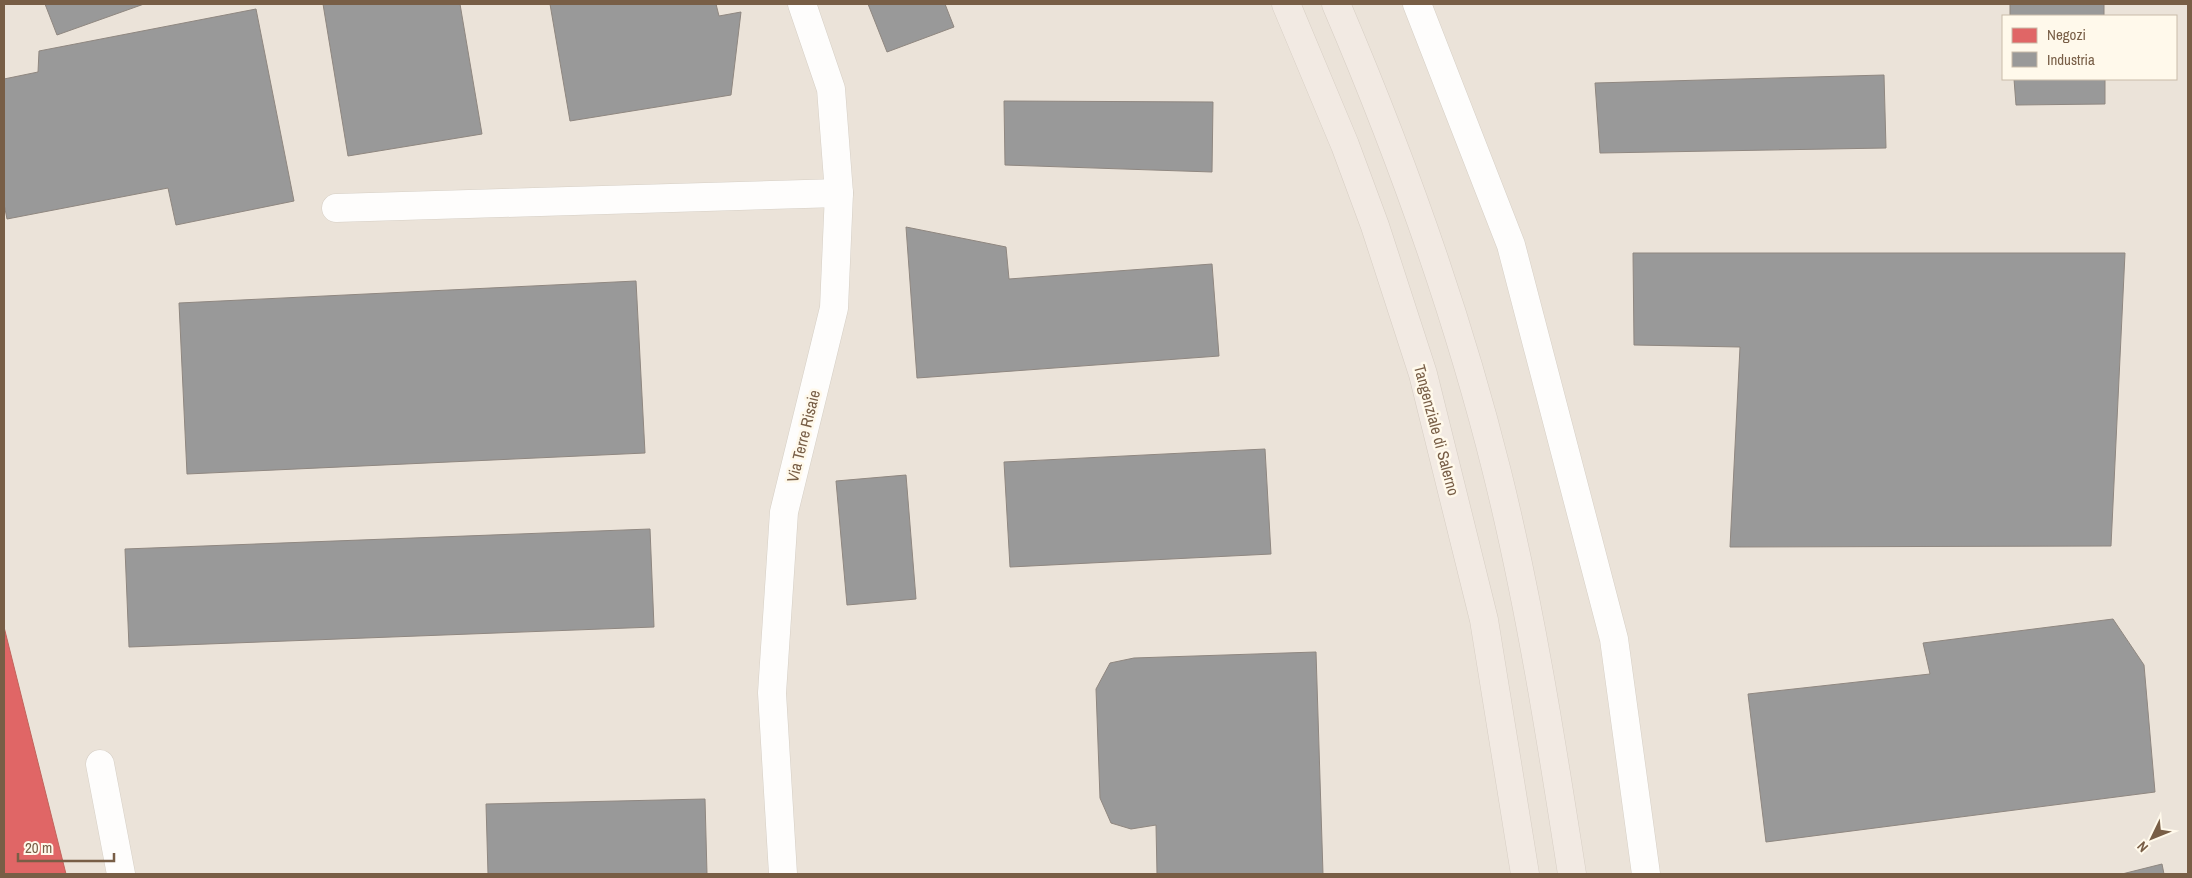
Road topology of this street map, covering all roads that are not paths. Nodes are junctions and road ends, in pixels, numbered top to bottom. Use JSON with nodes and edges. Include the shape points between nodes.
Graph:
{"nodes":[{"id":1,"x":802,"y":4,"type":"edge"},
{"id":2,"x":1286,"y":4,"type":"edge"},
{"id":3,"x":1336,"y":4,"type":"edge"},
{"id":4,"x":1417,"y":4,"type":"edge"},
{"id":5,"x":839,"y":193,"type":"junction"},
{"id":6,"x":336,"y":208,"type":"dead end"},
{"id":7,"x":100,"y":764,"type":"dead end"},
{"id":8,"x":121,"y":874,"type":"edge"},
{"id":9,"x":783,"y":874,"type":"edge"},
{"id":10,"x":1525,"y":874,"type":"edge"},
{"id":11,"x":1572,"y":874,"type":"edge"},
{"id":12,"x":1646,"y":874,"type":"edge"}],
"edges":[{"from":1,"to":5,"type":"street","name":"Via Terre Risaie","via":[[831,88]]},
{"from":2,"to":10,"type":"highway","name":"Tangenziale di Salerno","via":[[1372,217],[1423,374],[1484,620]]},
{"from":3,"to":11,"type":"highway","via":[[1417,206],[1497,470],[1537,656]]},
{"from":4,"to":12,"type":"street","via":[[1511,245],[1614,639]]},
{"from":5,"to":6,"type":"street"},
{"from":5,"to":9,"type":"street","name":"Via Terre Risaie","via":[[834,308],[784,512],[772,693]]},
{"from":7,"to":8,"type":"street"}]}
